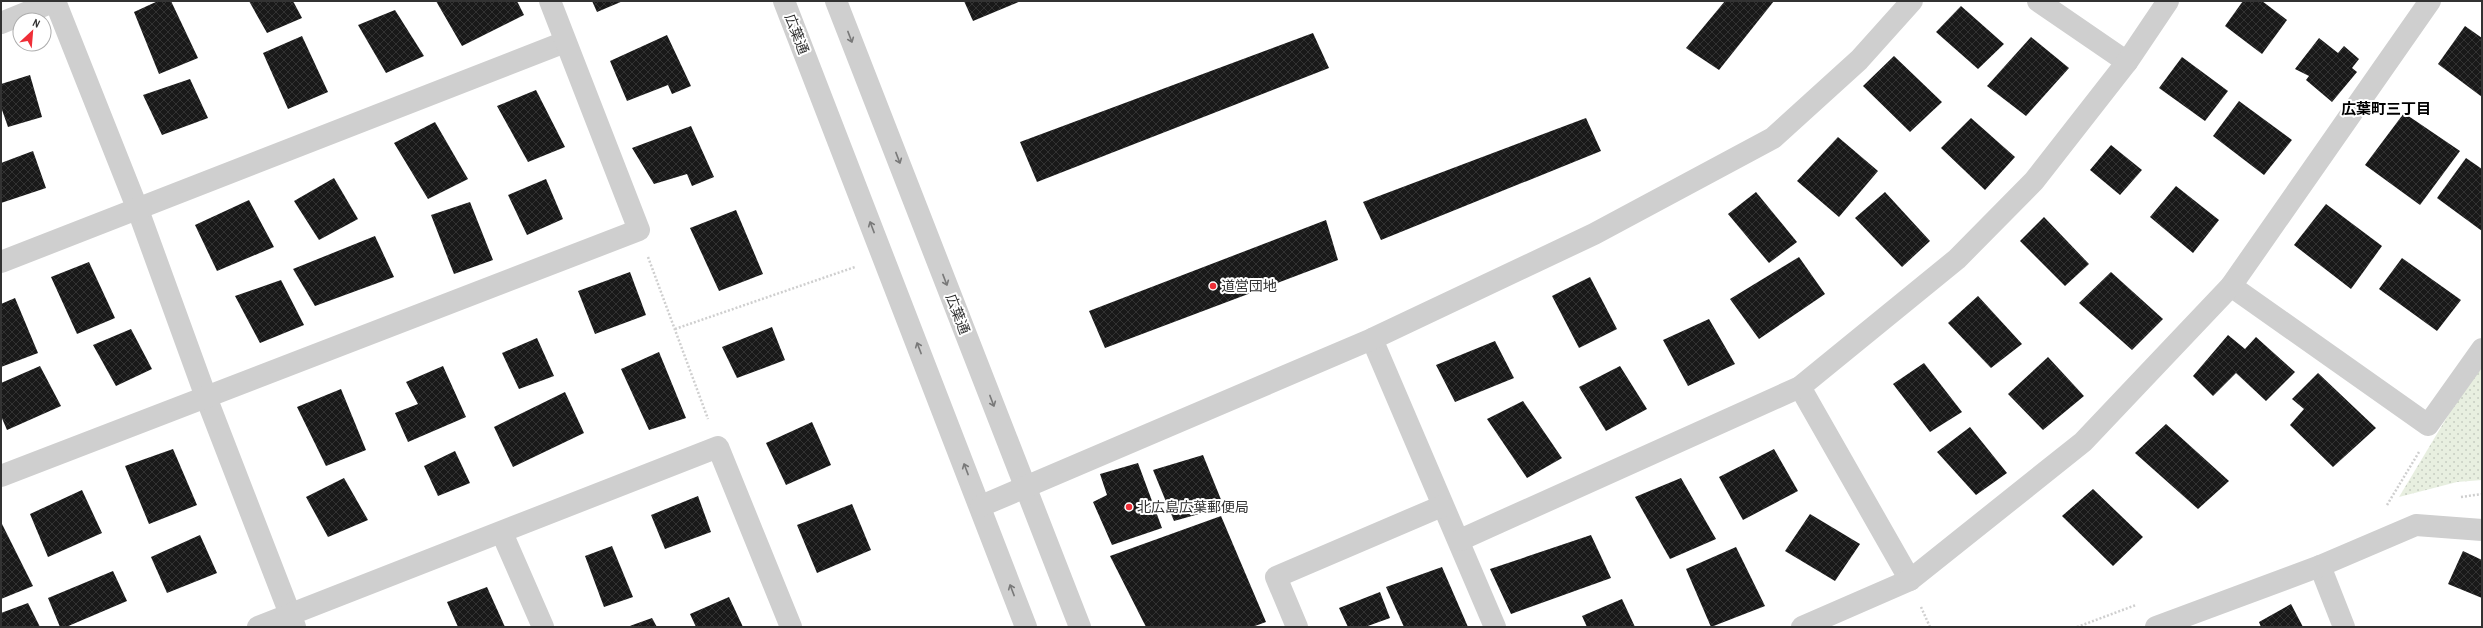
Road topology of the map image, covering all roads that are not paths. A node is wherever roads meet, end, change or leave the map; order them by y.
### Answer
1 (55, 1) edge
2 (550, 1) edge
3 (784, 1) edge
4 (836, 1) edge
5 (1912, 1) edge
6 (2038, 1) edge
7 (2168, 1) edge
8 (2430, 1) edge
9 (1, 23) edge
10 (566, 42) junction
11 (2127, 62) junction
12 (138, 210) junction
13 (1, 262) edge
14 (2230, 286) junction
15 (1372, 339) junction
16 (2482, 348) edge
17 (1800, 387) junction
18 (206, 397) junction
19 (1, 476) edge
20 (1026, 489) junction
21 (981, 506) junction
22 (1442, 506) junction
23 (2482, 530) edge
24 (502, 533) junction
25 (1460, 540) junction
26 (2320, 566) junction
27 (1910, 580) junction
28 (292, 621) edge
29 (258, 627) edge
30 (543, 627) edge
31 (791, 627) edge
32 (1026, 627) edge
33 (1080, 627) edge
34 (1297, 627) edge
35 (1495, 627) edge
36 (1802, 627) edge
37 (2156, 627) edge
38 (2344, 627) edge

1 - 9 street
1 - 12 street
2 - 10 street
21 -> 3 street, 広葉通
4 -> 20 street, 広葉通
5 - 15 street
6 - 11 street
7 - 11 street
8 - 14 street
10 - 12 street
10 - 18 street
11 - 17 street
12 - 13 street
12 - 18 street
14 - 16 street
14 - 27 street
15 - 20 street
15 - 22 street
17 - 25 street
17 - 27 street
18 - 19 street
18 - 28 street
20 - 21 street
20 - 33 street, 広葉通
32 -> 21 street, 広葉通
22 - 25 street
22 - 34 street
23 - 26 street
24 - 28 street
24 - 30 street
24 - 31 street
25 - 35 street
26 - 37 street
26 - 38 street
27 - 36 street
28 - 29 street

